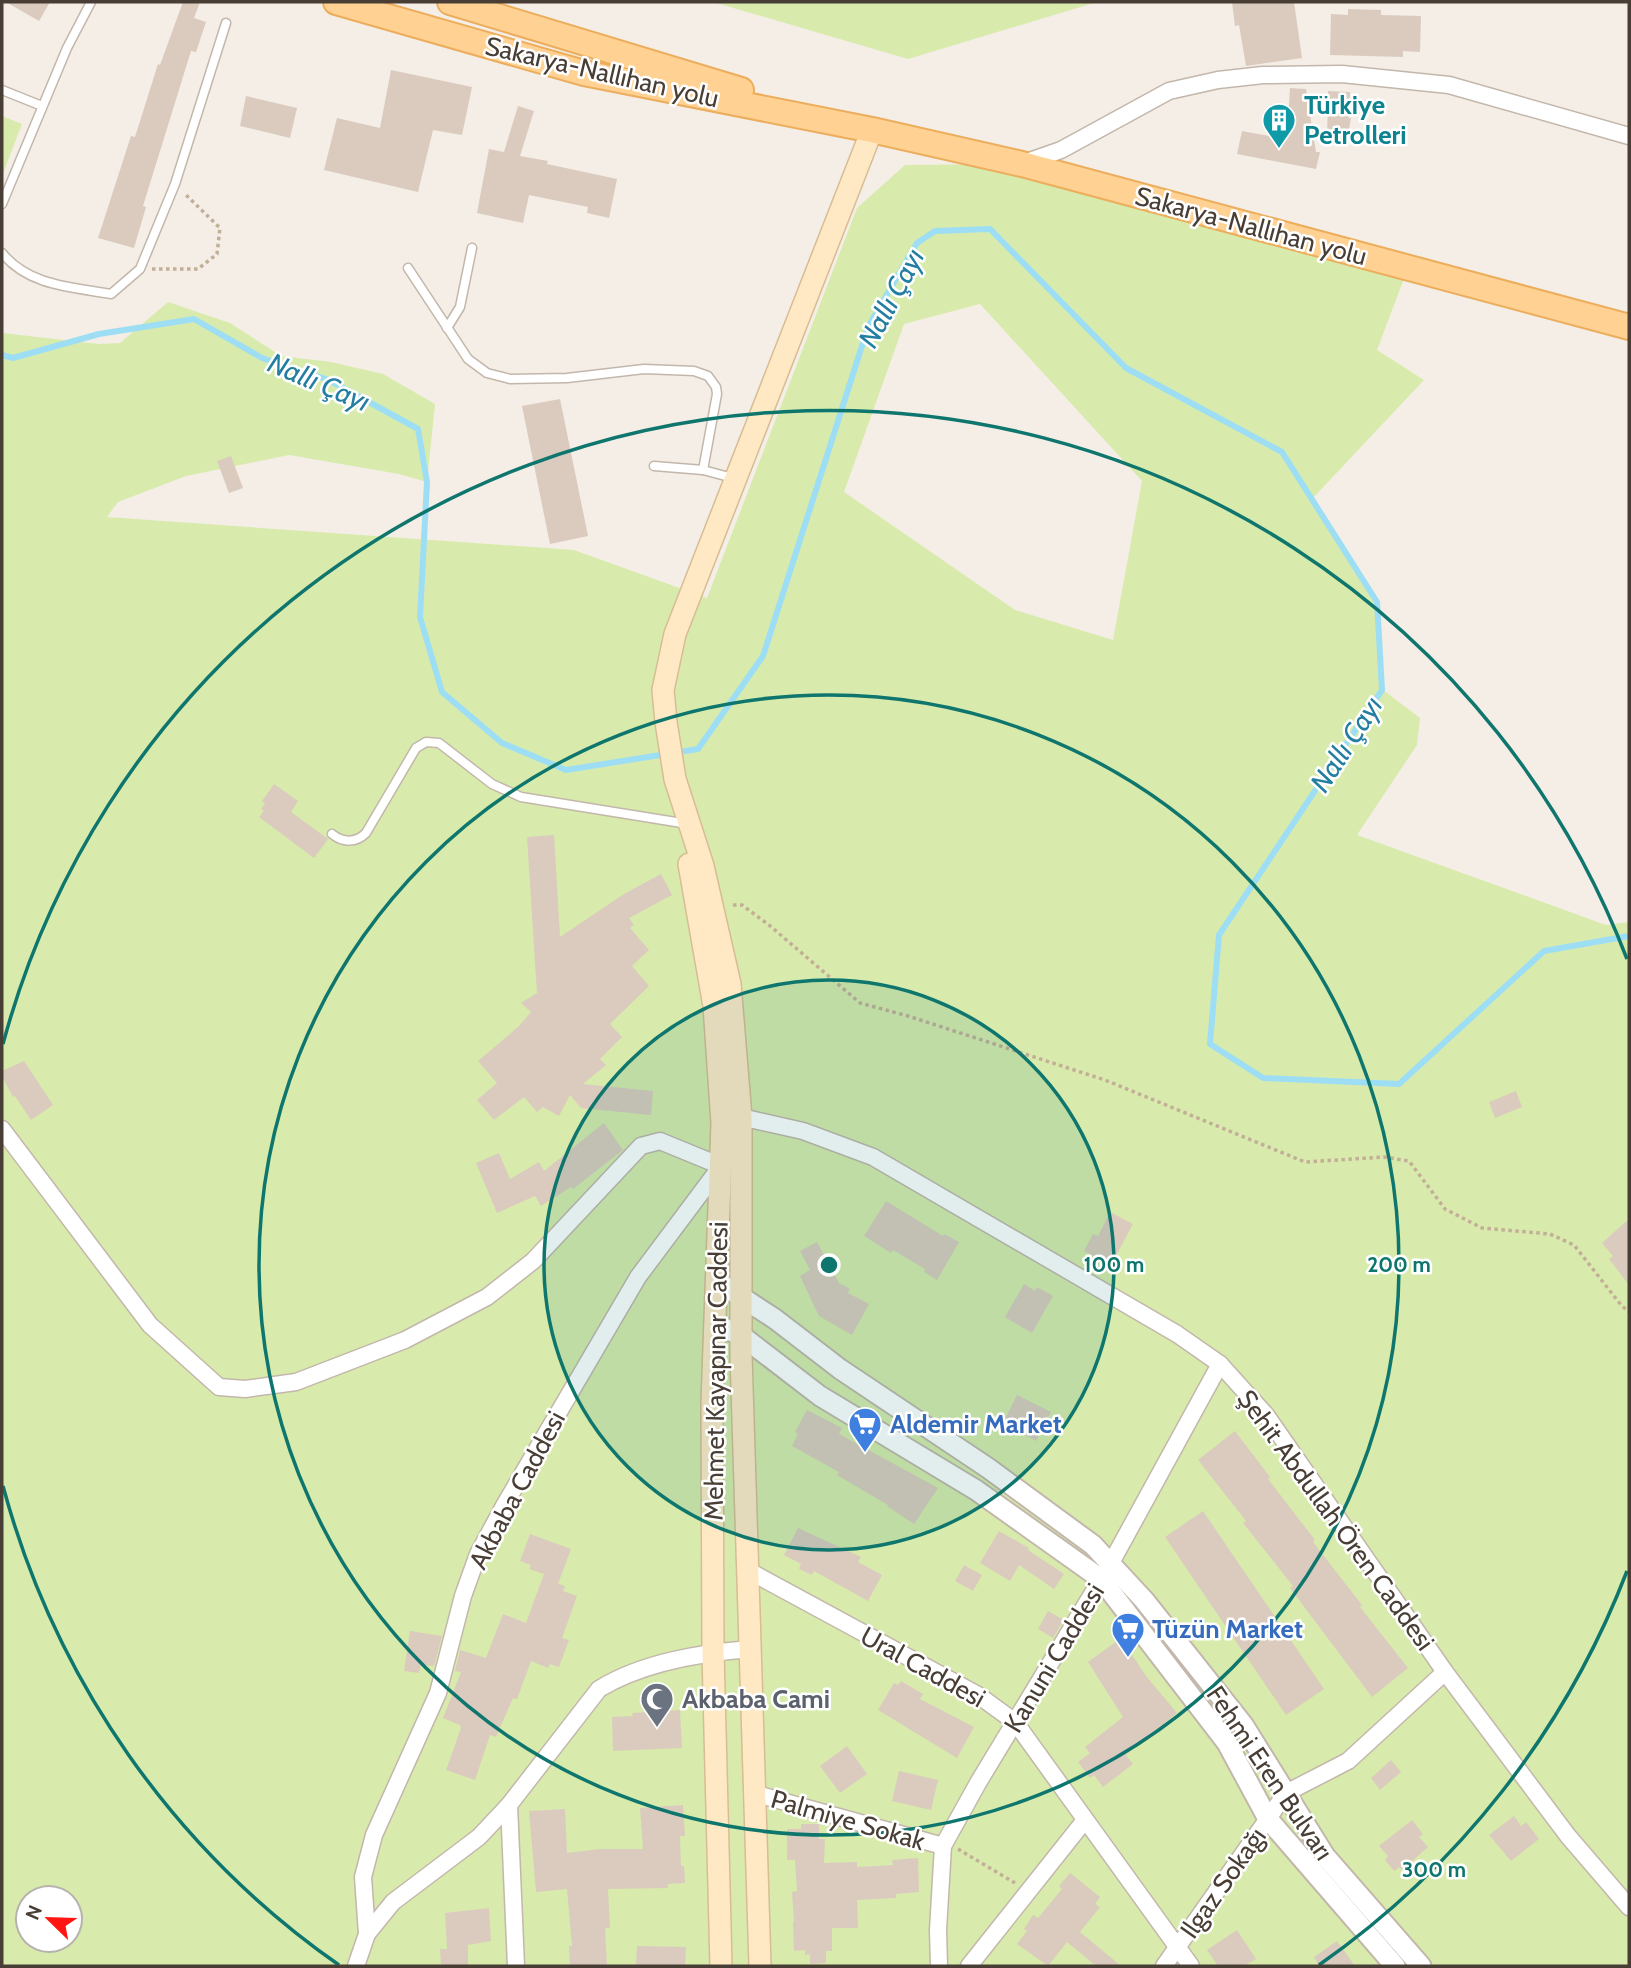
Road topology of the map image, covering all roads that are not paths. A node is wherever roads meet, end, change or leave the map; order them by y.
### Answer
1 (91, 2) edge
2 (336, 2) edge
3 (450, 2) edge
4 (226, 23) dead end
5 (2, 90) edge
6 (42, 106) junction
7 (872, 130) junction
8 (1629, 136) edge
9 (1022, 164) junction
10 (2, 204) edge
11 (472, 248) dead end
12 (2, 253) edge
13 (408, 268) dead end
14 (1629, 327) edge
15 (447, 328) junction
16 (654, 467) dead end
17 (703, 470) junction
18 (736, 479) junction
19 (675, 779) junction
20 (682, 823) junction
21 (332, 834) dead end
22 (741, 1117) junction
23 (2, 1129) edge
24 (721, 1166) junction
25 (718, 1281) junction
26 (741, 1294) junction
27 (715, 1324) junction
28 (742, 1336) junction
29 (1220, 1364) junction
30 (749, 1572) junction
31 (1106, 1572) junction
32 (750, 1649) junction
33 (713, 1652) junction
34 (1445, 1672) junction
35 (1015, 1722) junction
36 (753, 1793) junction
37 (1286, 1793) junction
38 (509, 1805) junction
39 (1268, 1819) junction
40 (1085, 1820) junction
41 (944, 1844) junction
42 (1629, 1907) edge
43 (367, 1934) junction
44 (1178, 1948) junction
45 (356, 1966) edge
46 (516, 1966) edge
47 (721, 1966) edge
48 (760, 1966) edge
49 (940, 1966) edge
50 (969, 1966) edge
51 (1164, 1966) edge
52 (1191, 1966) edge
53 (1395, 1966) edge
54 (1421, 1966) edge

1 - 6 lane
2 - 7 main road, Sakarya-Nallıhan yolu
3 - 7 main road, Sakarya-Nallıhan yolu
4 - 12 lane
5 - 6 lane
6 - 10 lane
7 - 9 main road, Sakarya-Nallıhan yolu
7 - 18 main road
8 - 9 street
9 - 14 main road, Sakarya-Nallıhan yolu
11 - 15 lane
13 - 15 lane
15 - 17 lane
16 - 17 lane
17 - 18 lane
18 - 19 main road
19 - 20 main road, Mehmet Kayapınar Caddesi
19 - 22 main road, Mehmet Kayapınar Caddesi
20 - 21 lane
20 - 24 main road, Mehmet Kayapınar Caddesi
22 - 26 main road, Mehmet Kayapınar Caddesi
22 - 29 street, Şehit Abdullah Ören Caddesi
23 - 24 street
24 - 25 main road, Mehmet Kayapınar Caddesi
24 - 43 street, Akbaba Caddesi
25 - 26 street, Fehmi Eren Bulvarı
25 - 27 main road, Mehmet Kayapınar Caddesi
26 - 28 main road, Mehmet Kayapınar Caddesi
26 - 31 street, Fehmi Eren Bulvarı
27 - 28 street, Fehmi Eren Bulvarı
27 - 33 main road, Mehmet Kayapınar Caddesi
28 - 30 main road, Mehmet Kayapınar Caddesi
28 - 31 street, Fehmi Eren Bulvarı
29 - 31 street, Kanuni Caddesi
29 - 34 street, Şehit Abdullah Ören Caddesi
30 - 32 main road, Mehmet Kayapınar Caddesi
30 - 35 street, Ural Caddesi
31 - 35 street, Kanuni Caddesi
31 - 37 street, Fehmi Eren Bulvarı
31 - 39 street, Fehmi Eren Bulvarı
32 - 33 street
32 - 36 main road, Mehmet Kayapınar Caddesi
33 - 38 street
33 - 47 main road, Mehmet Kayapınar Caddesi
34 - 37 street, Ilgaz Sokağı
34 - 42 street, Şehit Abdullah Ören Caddesi
35 - 40 street, Ural Caddesi
35 - 41 street, Kanuni Caddesi
36 - 41 street, Palmiye Sokak
36 - 48 main road, Mehmet Kayapınar Caddesi
37 - 39 street, Ilgaz Sokağı
37 - 54 street, Fehmi Eren Bulvarı
38 - 43 street
38 - 46 street
39 - 44 street, Ilgaz Sokağı
39 - 53 street, Fehmi Eren Bulvarı
40 - 44 street, Ural Caddesi
40 - 50 street
41 - 49 street, Kanuni Caddesi
43 - 45 street, Akbaba Caddesi
44 - 51 street, Ilgaz Sokağı
44 - 52 street, Ural Caddesi

